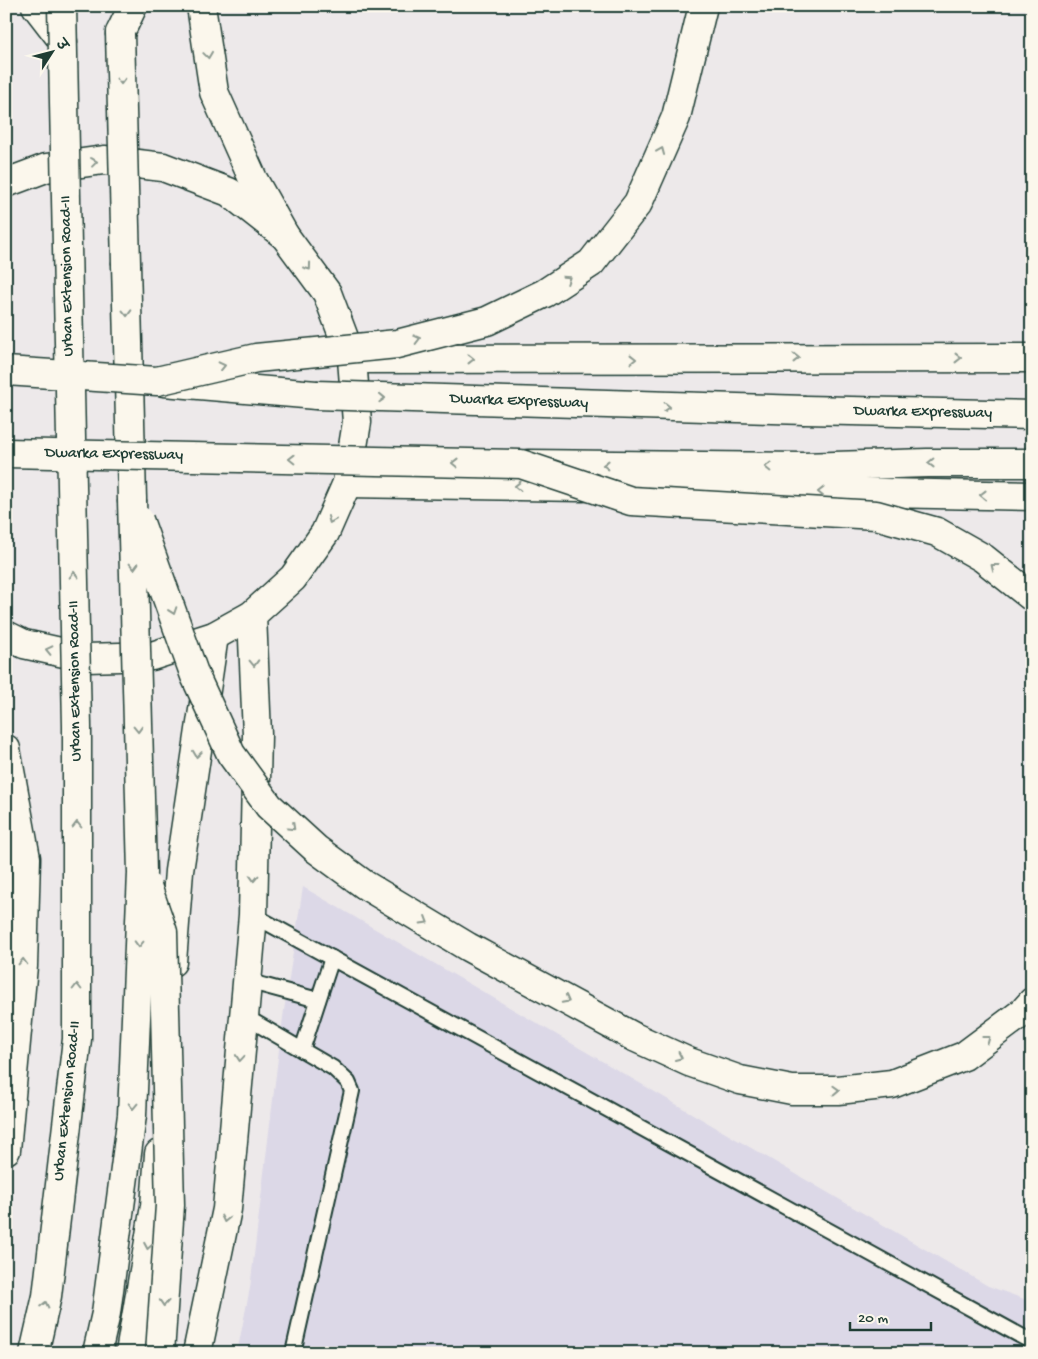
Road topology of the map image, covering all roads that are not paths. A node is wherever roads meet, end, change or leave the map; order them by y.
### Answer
1 (36, 6) edge
2 (62, 6) edge
3 (133, 6) edge
4 (202, 6) edge
5 (703, 6) edge
6 (120, 19) edge
7 (63, 40) junction
8 (6, 183) edge
9 (285, 236) junction
10 (1032, 358) edge
11 (352, 359) junction
12 (6, 371) edge
13 (157, 381) junction
14 (1032, 415) edge
15 (6, 453) edge
16 (1032, 463) edge
17 (521, 464) junction
18 (346, 483) junction
19 (1032, 496) edge
20 (132, 500) junction
21 (1032, 597) edge
22 (252, 614) junction
23 (6, 635) edge
24 (214, 636) junction
25 (6, 749) edge
26 (142, 873) junction
27 (253, 914) junction
28 (332, 958) junction
29 (247, 982) junction
30 (318, 1000) junction
31 (1032, 1002) edge
32 (244, 1016) junction
33 (302, 1050) junction
34 (6, 1150) edge
35 (1032, 1342) edge
36 (34, 1353) edge
37 (97, 1353) edge
38 (130, 1353) edge
39 (160, 1353) edge
40 (196, 1353) edge
41 (293, 1353) edge

1 - 7 main road
2 - 7 main road, Urban Extension Road-II, bridge
3 - 6 main road
4 -> 9 main road
13 -> 5 main road, bridge
6 -> 20 main road, bridge
36 -> 7 main road, Urban Extension Road-II, bridge
8 -> 9 main road
9 -> 11 main road
11 -> 10 main road
11 - 18 main road
12 - 13 main road, Dwarka Expressway, bridge
13 -> 14 main road, Dwarka Expressway, bridge
17 -> 15 main road, Dwarka Expressway, bridge
16 -> 17 main road, Dwarka Expressway
21 -> 17 main road, bridge
19 -> 18 main road
18 -> 22 main road
20 -> 26 main road, bridge
20 -> 31 main road, bridge
22 - 24 main road
22 -> 27 main road
24 -> 23 main road
24 -> 38 main road
34 -> 25 main road
26 -> 37 main road, bridge
26 -> 39 main road, bridge
27 - 28 lane
27 - 29 main road
28 - 30 lane
28 - 35 lane
29 - 30 lane
29 - 32 main road
30 - 33 lane
32 - 33 lane
32 -> 40 main road
33 - 41 lane

